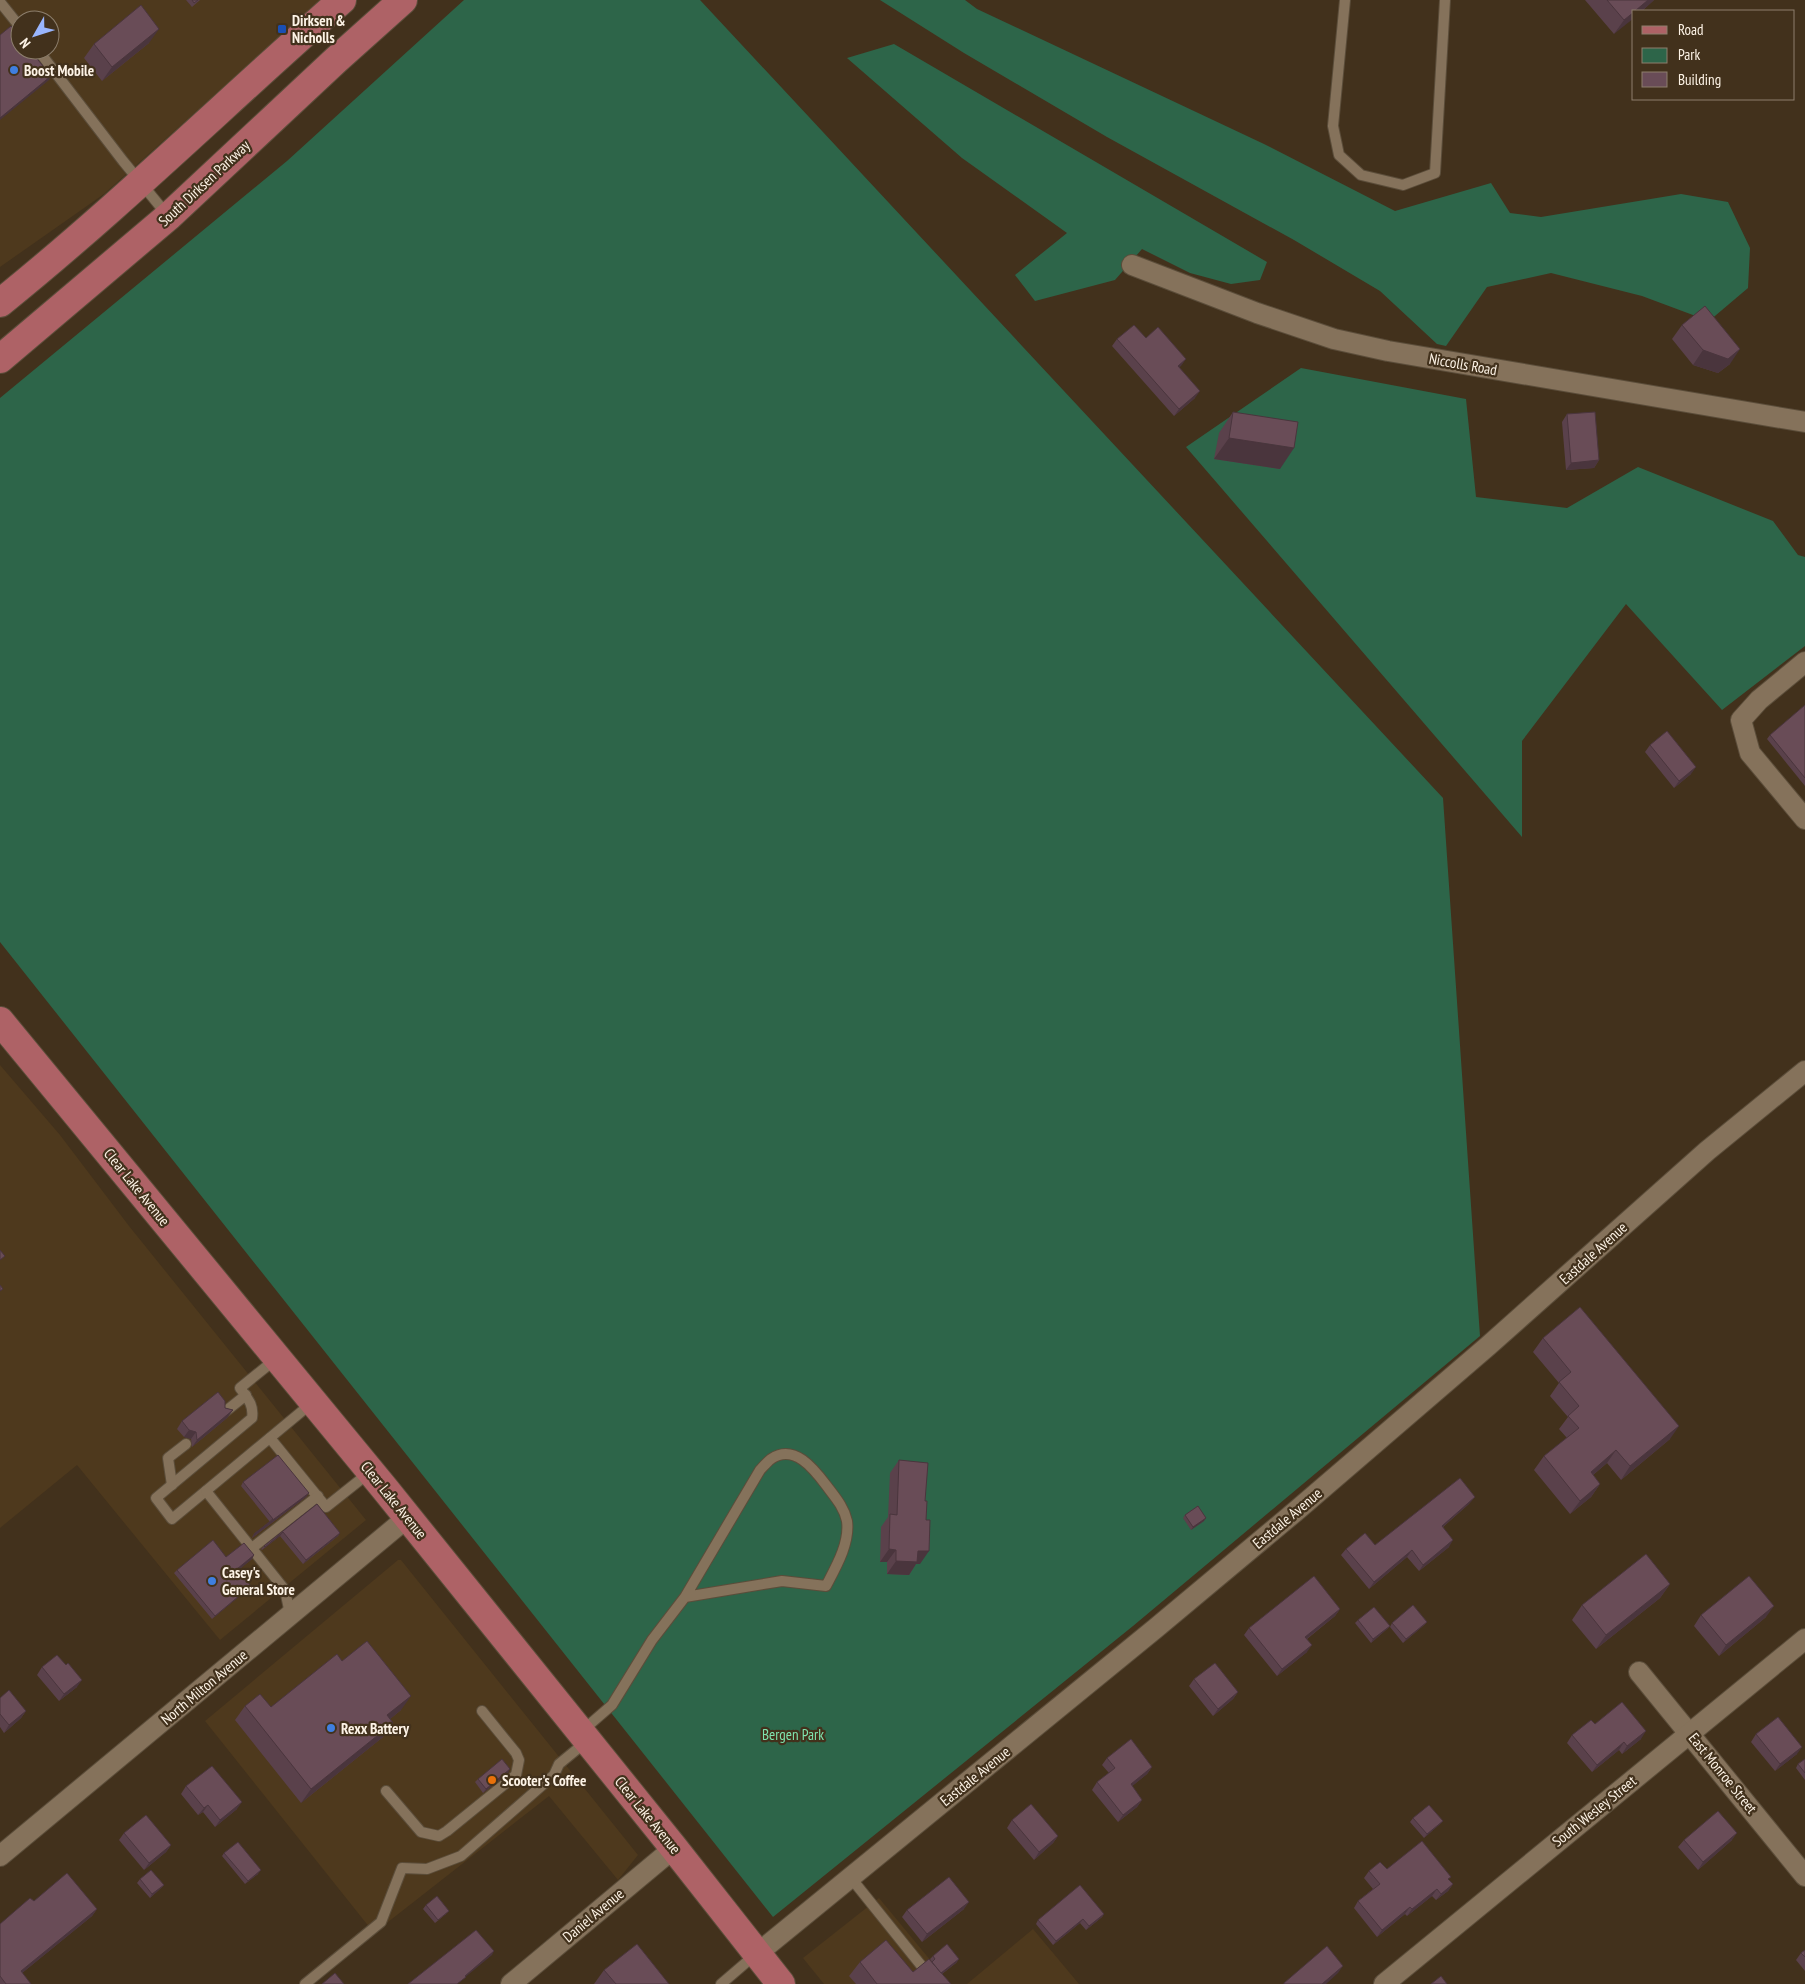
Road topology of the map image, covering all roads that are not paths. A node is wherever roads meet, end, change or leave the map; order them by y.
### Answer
1 (342, 0) edge
2 (403, 0) edge
3 (1345, 0) edge
4 (1445, 0) edge
5 (0, 2) edge
6 (10, 14) edge
7 (46, 60) edge
8 (139, 182) junction
9 (169, 216) junction
10 (1132, 265) dead end
11 (0, 303) edge
12 (0, 359) edge
13 (1805, 422) edge
14 (1805, 662) edge
15 (1805, 819) edge
16 (0, 1021) edge
17 (1805, 1070) edge
18 (277, 1358) junction
19 (246, 1395) junction
20 (314, 1402) junction
21 (226, 1411) edge
22 (270, 1438) junction
23 (186, 1444) dead end
24 (371, 1471) junction
25 (172, 1485) junction
26 (206, 1491) junction
27 (318, 1496) junction
28 (408, 1517) junction
29 (252, 1548) junction
30 (685, 1597) junction
31 (290, 1614) junction
32 (1805, 1639) edge
33 (1639, 1672) dead end
34 (482, 1711) dead end
35 (1690, 1733) junction
36 (584, 1736) junction
37 (386, 1791) dead end
38 (674, 1848) junction
39 (0, 1856) edge
40 (1805, 1876) edge
41 (851, 1878) junction
42 (758, 1953) junction
43 (305, 1984) edge
44 (511, 1984) edge
45 (721, 1984) edge
46 (782, 1984) edge
47 (936, 1984) edge
48 (1384, 1984) edge

1 - 8 main road
2 - 9 main road, South Dirksen Parkway
3 - 4 lane
5 - 6 lane
7 - 8 lane
8 - 9 lane
8 - 11 main road
9 - 12 main road, South Dirksen Parkway
10 - 13 street, Niccolls Road
14 - 15 street
16 - 18 main road, Clear Lake Avenue
17 - 41 street, Eastdale Avenue
18 - 19 lane
18 - 20 main road, Clear Lake Avenue
19 - 21 lane
19 - 25 lane
20 - 22 lane
20 - 24 main road, Clear Lake Avenue
22 - 26 lane
22 - 27 lane
23 - 25 lane
24 - 27 lane
24 - 28 main road, Clear Lake Avenue
25 - 26 lane
26 - 29 lane
27 - 29 lane
28 - 31 street, North Milton Avenue
28 - 36 main road, Clear Lake Avenue
29 - 31 lane
30 - 30 lane
30 - 36 lane
31 - 39 street, North Milton Avenue
32 - 35 street, South Wesley Street
33 - 35 street, East Monroe Street
34 - 37 lane
35 - 40 street, East Monroe Street
35 - 48 street, South Wesley Street
36 - 38 main road, Clear Lake Avenue
36 - 43 lane
38 - 42 main road, Clear Lake Avenue
38 - 44 street, Daniel Avenue
41 - 42 street, Eastdale Avenue
41 - 47 lane
42 - 45 lane
42 - 46 main road, Clear Lake Avenue

